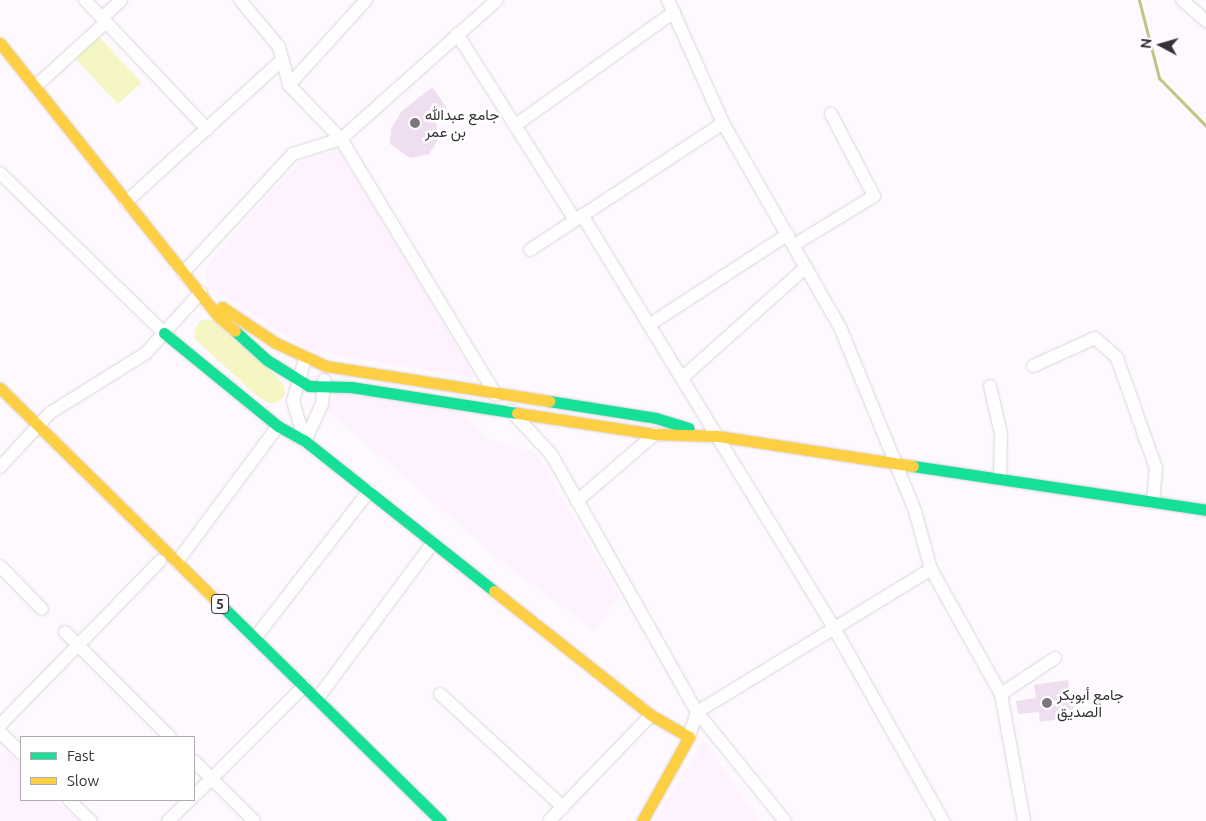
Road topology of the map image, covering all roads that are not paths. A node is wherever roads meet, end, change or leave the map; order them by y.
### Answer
1 (121, 0) edge
2 (366, 0) edge
3 (497, 0) edge
4 (668, 0) edge
5 (1182, 0) edge
6 (91, 2) edge
7 (246, 2) edge
8 (674, 12) junction
9 (104, 20) junction
10 (1206, 21) edge
11 (457, 34) junction
12 (0, 43) edge
13 (280, 62) junction
14 (289, 85) junction
15 (36, 86) junction
16 (831, 114) dead end
17 (723, 123) junction
18 (517, 124) junction
19 (207, 129) junction
20 (341, 139) junction
21 (0, 173) edge
22 (126, 202) junction
23 (579, 217) junction
24 (791, 239) junction
25 (530, 250) dead end
26 (806, 267) junction
27 (183, 273) junction
28 (201, 292) junction
29 (649, 325) junction
30 (164, 333) junction
31 (305, 359) junction
32 (326, 366) junction
33 (1033, 366) dead end
34 (682, 378) junction
35 (298, 380) junction
36 (990, 386) dead end
37 (0, 388) edge
38 (324, 388) junction
39 (493, 391) junction
40 (0, 404) edge
41 (514, 415) junction
42 (278, 426) junction
43 (35, 430) junction
44 (655, 434) junction
45 (717, 436) junction
46 (305, 441) junction
47 (2, 461) edge
48 (893, 462) junction
49 (1000, 479) junction
50 (369, 491) junction
51 (577, 501) junction
52 (1153, 503) junction
53 (1206, 510) edge
54 (434, 543) junction
55 (160, 561) junction
56 (177, 562) junction
57 (0, 566) edge
58 (931, 569) junction
59 (42, 608) dead end
60 (834, 628) junction
61 (65, 632) dead end
62 (255, 638) junction
63 (78, 645) junction
64 (1054, 658) dead end
65 (300, 690) junction
66 (440, 694) dead end
67 (1001, 694) junction
68 (317, 699) junction
69 (697, 712) junction
70 (651, 715) junction
71 (0, 726) edge
72 (0, 732) edge
73 (169, 736) edge
74 (689, 737) junction
75 (20, 752) edge
76 (195, 762) edge
77 (211, 778) junction
78 (195, 795) edge
79 (70, 801) edge
80 (189, 801) edge
81 (562, 807) junction
82 (91, 821) edge
83 (168, 821) edge
84 (254, 821) edge
85 (425, 821) edge
86 (441, 821) edge
87 (549, 821) edge
88 (642, 821) edge
89 (785, 821) edge
90 (943, 821) edge
91 (1024, 821) edge

1 - 9 street
2 - 14 street
3 - 11 street
4 - 8 street
5 - 10 street
6 - 9 street
7 - 13 street
8 - 17 street
8 - 18 street
9 - 15 street
9 - 19 street
11 - 18 street
11 - 20 street
12 - 15 main road
13 - 14 street
13 - 19 street
14 - 20 street
15 - 22 main road
16 - 24 street
17 - 23 street
17 - 24 street
18 - 23 street
19 - 22 street
20 - 27 street
20 - 39 street
21 - 30 street
22 - 27 main road
23 - 25 street
23 - 29 street
24 - 26 street
24 - 29 street
26 - 34 street
26 - 48 street
27 - 28 main road
28 - 30 street
28 - 31 main road
28 - 35 main road
29 - 34 street
30 - 42 main road
30 - 43 street
31 - 32 main road
31 - 35 street
32 - 38 street
32 - 39 main road
33 - 52 street
34 - 45 street
35 - 38 main road
35 - 46 street
36 - 49 street
37 - 43 main road, 5
38 - 41 main road
38 - 46 street
39 - 41 street
39 - 45 main road
40 - 43 main road, 5
41 - 44 main road
41 - 51 street
42 - 46 main road
42 - 56 street
43 - 47 street
43 - 55 main road, 5
43 - 56 main road, 5
44 - 45 main road
44 - 51 street
45 - 48 main road
45 - 60 street
46 - 50 main road
48 - 49 main road
48 - 58 street
49 - 52 main road
50 - 54 main road
50 - 62 street
51 - 69 street
52 - 53 main road
54 - 68 street
54 - 70 main road
55 - 63 street
55 - 65 main road, 5
56 - 62 main road, 5
57 - 59 street
58 - 60 street
58 - 67 street
60 - 69 street
60 - 90 street
61 - 63 street
62 - 65 main road, 5
63 - 71 street
63 - 73 street
64 - 67 street
65 - 68 main road, 5
65 - 77 street
65 - 85 main road, 5
66 - 81 street
67 - 91 street
68 - 86 main road, 5
69 - 74 street
69 - 89 street
70 - 74 main road
70 - 81 street
72 - 75 street
74 - 88 main road
76 - 77 street
77 - 78 street
77 - 84 street
79 - 82 street
80 - 83 street
81 - 87 street

